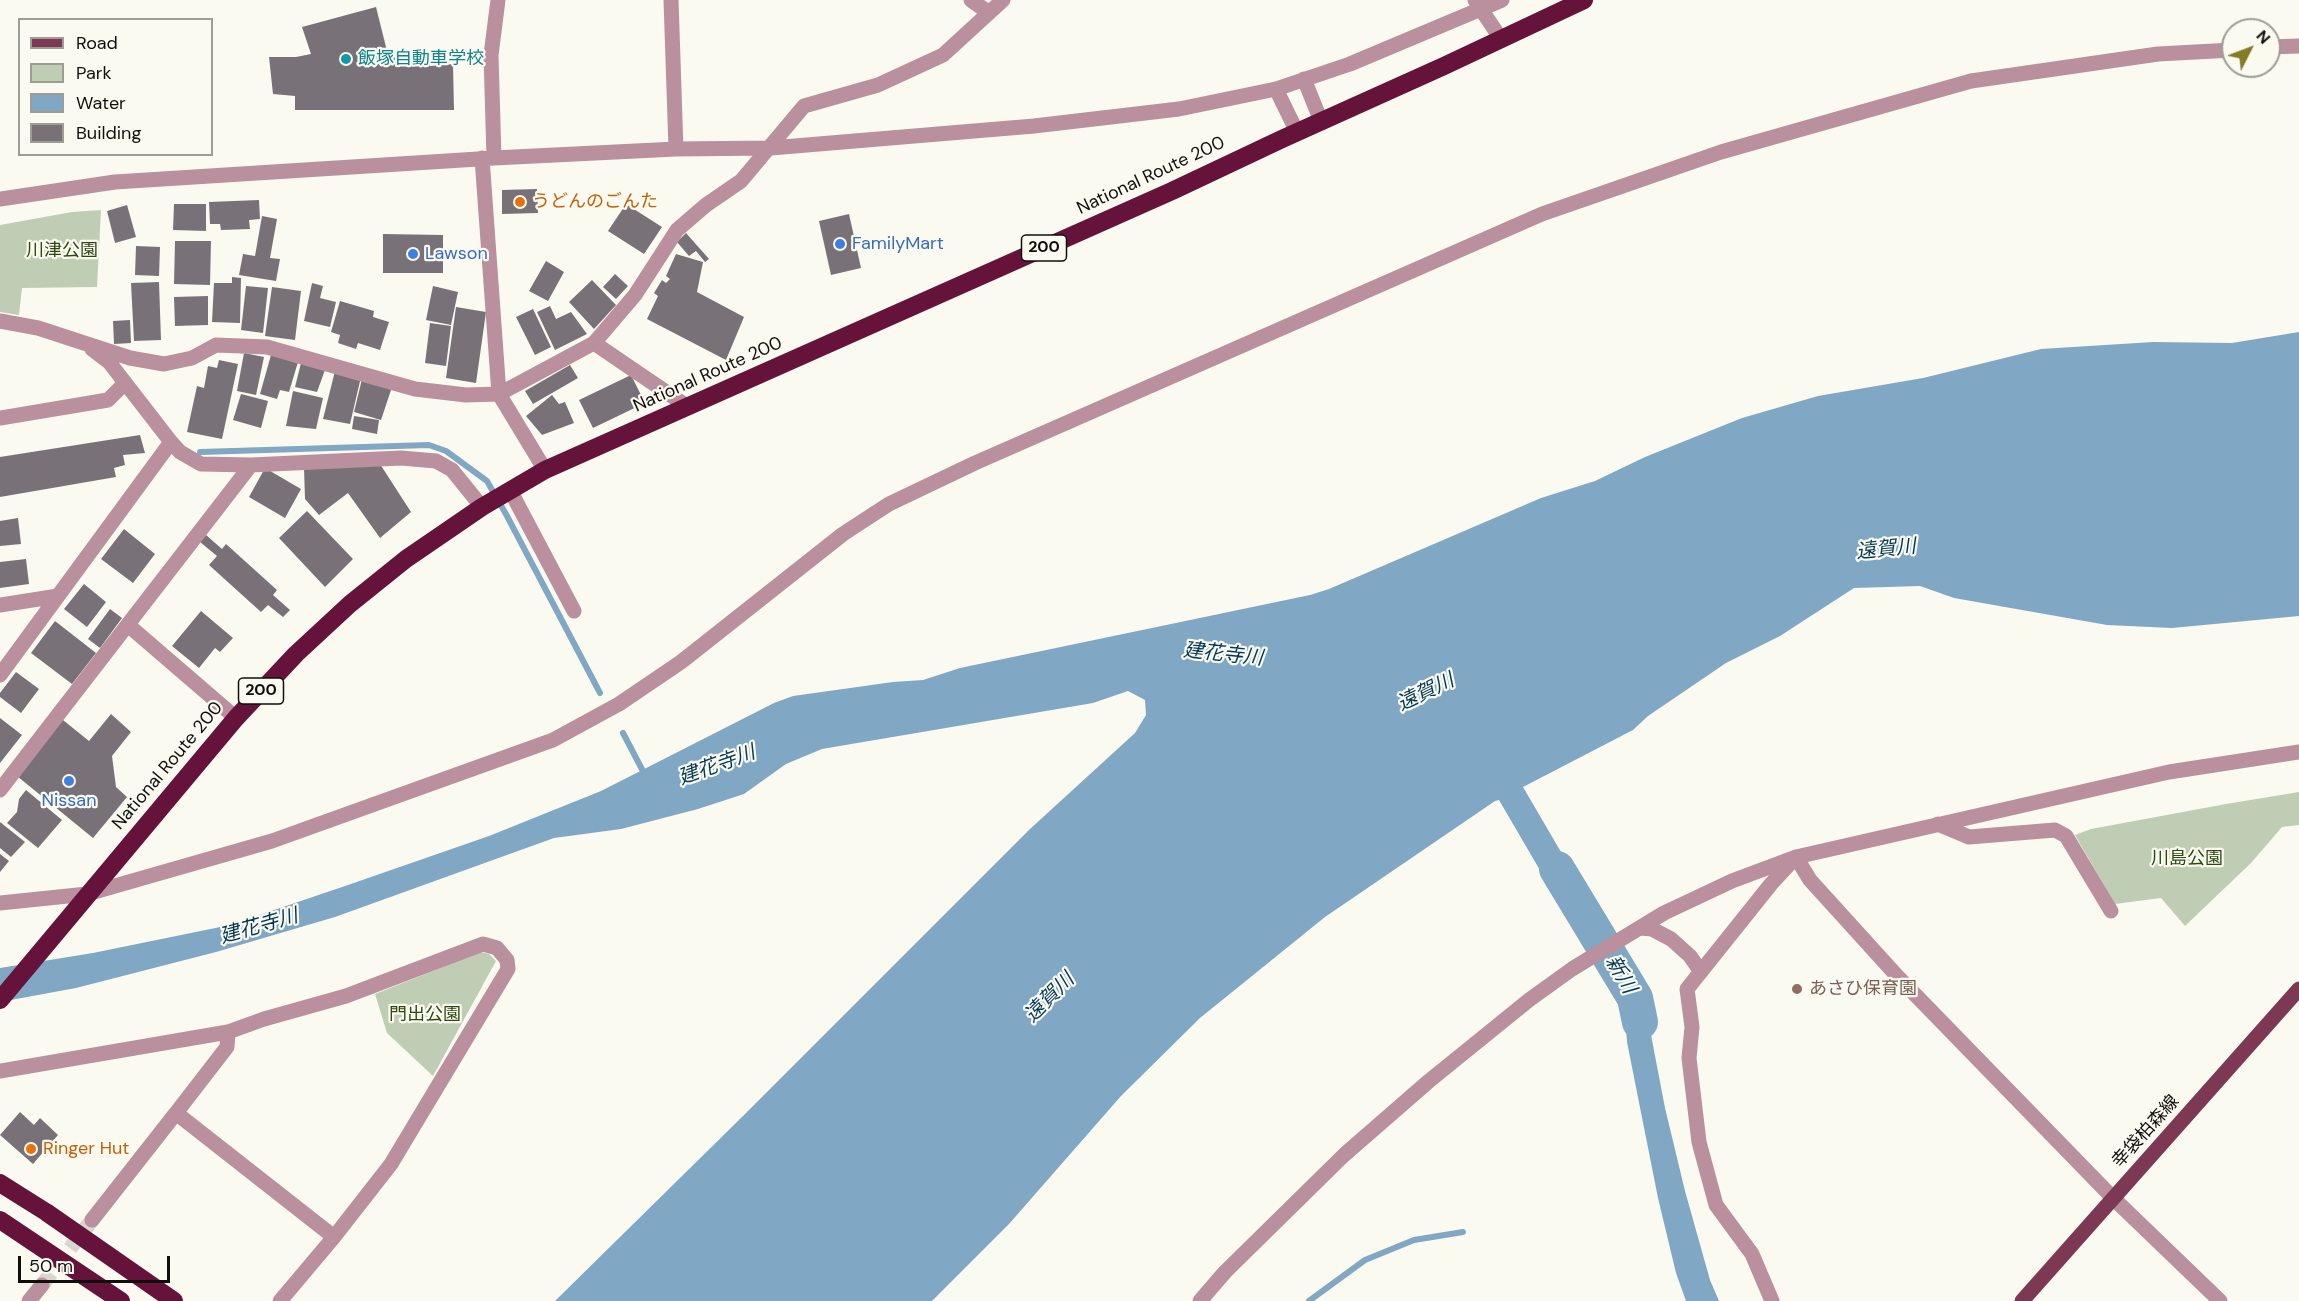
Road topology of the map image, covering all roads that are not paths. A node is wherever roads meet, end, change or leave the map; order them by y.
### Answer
1 (498, 0) edge
2 (671, 0) edge
3 (971, 0) edge
4 (1003, 0) edge
5 (1502, 0) edge
6 (1584, 0) edge
7 (1478, 5) edge
8 (988, 12) junction
9 (1501, 39) junction
10 (2299, 46) edge
11 (2281, 47) edge
12 (2221, 51) edge
13 (1304, 79) junction
14 (1276, 88) junction
15 (1321, 121) junction
16 (1297, 132) junction
17 (771, 148) junction
18 (676, 149) junction
19 (488, 158) junction
20 (0, 199) edge
21 (0, 321) edge
22 (83, 341) junction
23 (594, 343) junction
24 (124, 384) junction
25 (499, 394) junction
26 (688, 407) junction
27 (0, 418) edge
28 (171, 442) junction
29 (251, 465) junction
30 (545, 470) junction
31 (497, 498) junction
32 (58, 596) junction
33 (0, 605) edge
34 (574, 610) dead end
35 (128, 624) junction
36 (0, 675) edge
37 (236, 718) junction
38 (2299, 752) edge
39 (0, 790) edge
40 (1938, 824) junction
41 (1796, 857) junction
42 (87, 894) junction
43 (0, 903) edge
44 (2111, 910) dead end
45 (1640, 927) junction
46 (1701, 972) junction
47 (2299, 988) edge
48 (0, 1000) edge
49 (228, 1032) junction
50 (0, 1071) edge
51 (176, 1113) junction
52 (0, 1183) edge
53 (2113, 1198) junction
54 (0, 1220) edge
55 (92, 1220) tunnel mouth
56 (334, 1237) junction
57 (42, 1285) tunnel mouth
58 (29, 1301) edge
59 (122, 1301) edge
60 (174, 1301) edge
61 (280, 1301) edge
62 (1200, 1301) edge
63 (1772, 1301) edge
64 (2022, 1301) edge
65 (2220, 1301) edge

1 - 19 street
2 - 18 street
3 - 8 street
4 - 8 street
5 - 7 street
6 - 9 highway, National Route 200 / 200
7 - 9 street
7 - 13 street
8 - 17 street
9 - 15 highway, National Route 200 / 200
10 - 11 street
12 - 42 street
13 - 14 street
13 - 15 street
14 - 16 street
14 - 17 street
15 - 16 highway, National Route 200 / 200
16 - 26 highway, National Route 200 / 200
17 - 18 street
17 - 23 street
18 - 19 street
19 - 20 street
19 - 25 street
21 - 22 street
22 - 24 street
22 - 25 street
23 - 25 street
23 - 26 street
24 - 27 street
24 - 28 street
25 - 30 street
26 - 30 highway, National Route 200 / 200
28 - 29 street
28 - 32 street
29 - 31 street
29 - 35 street
30 - 31 highway, National Route 200 / 200
31 - 34 street
31 - 37 highway, National Route 200 / 200
32 - 33 street
32 - 36 street
35 - 37 street
35 - 39 street
37 - 42 highway, National Route 200 / 200
38 - 40 street
40 - 41 street
40 - 44 street
41 - 45 street
41 - 46 street
41 - 53 street
42 - 43 street
42 - 48 highway, National Route 200 / 200
45 - 46 street
45 - 62 street
46 - 63 street
47 - 53 main road, 幸袋柏森線
49 - 50 street
49 - 51 street
49 - 56 street
51 - 55 street
51 - 56 street
52 - 60 highway
53 - 64 main road, 幸袋柏森線
53 - 65 street
54 - 59 highway
56 - 61 street
57 - 58 street

